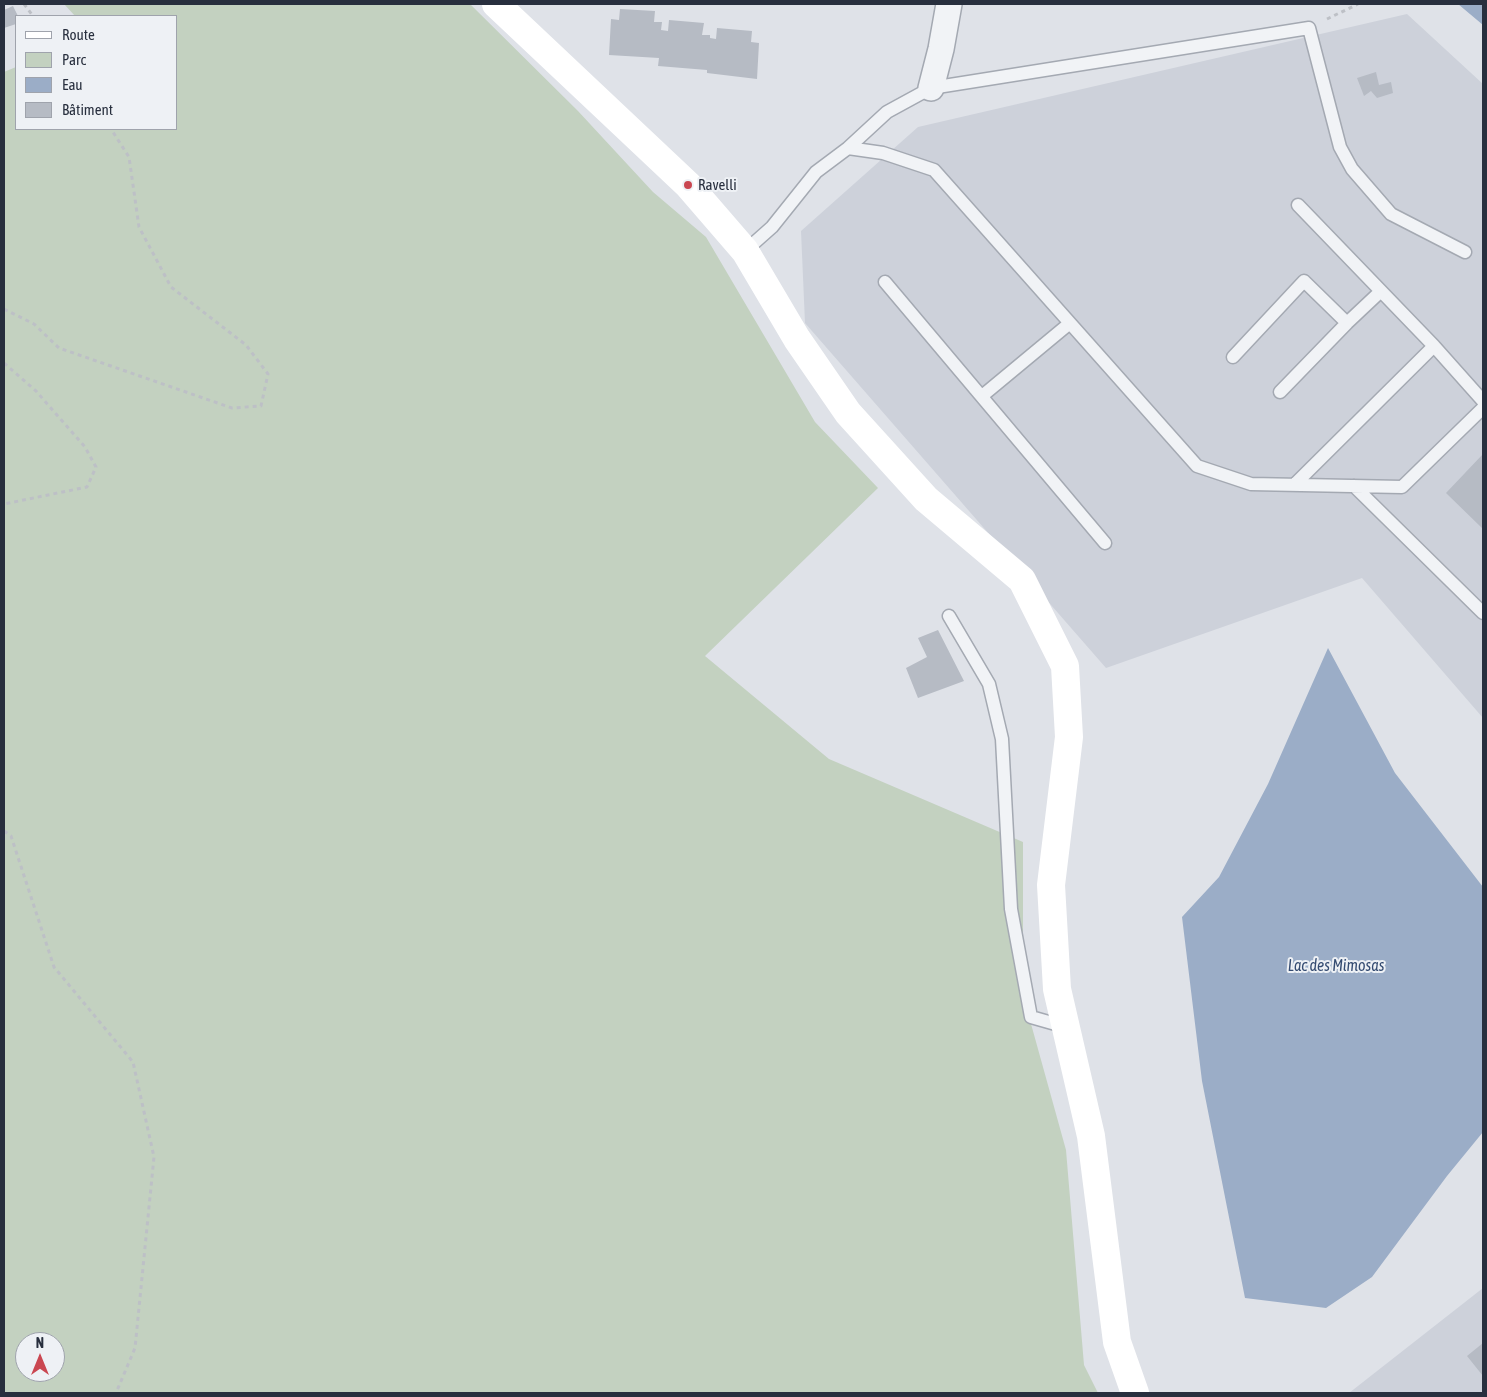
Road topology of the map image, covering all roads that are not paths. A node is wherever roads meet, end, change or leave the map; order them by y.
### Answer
1 (496, 4) edge
2 (949, 4) edge
3 (931, 88) junction
4 (848, 148) junction
5 (1298, 205) dead end
6 (745, 251) junction
7 (1465, 252) dead end
8 (885, 282) dead end
9 (1381, 291) junction
10 (1070, 323) junction
11 (1347, 323) junction
12 (1434, 346) junction
13 (1232, 357) dead end
14 (1280, 392) dead end
15 (982, 396) junction
16 (1483, 401) edge
17 (1483, 408) edge
18 (1294, 485) junction
19 (1354, 486) junction
20 (1105, 542) dead end
21 (1483, 613) edge
22 (949, 616) dead end
23 (1066, 1027) junction
24 (1134, 1393) edge

1 - 6 main road
2 - 3 street
3 - 4 lane
3 - 7 lane
4 - 6 lane
4 - 10 lane
5 - 9 lane
6 - 23 main road
8 - 15 lane
9 - 11 lane
9 - 12 lane
10 - 15 lane
10 - 18 lane
11 - 13 lane
11 - 14 lane
12 - 16 lane
12 - 18 lane
15 - 20 lane
17 - 19 lane
18 - 19 lane
19 - 21 lane
22 - 23 lane
23 - 24 main road

